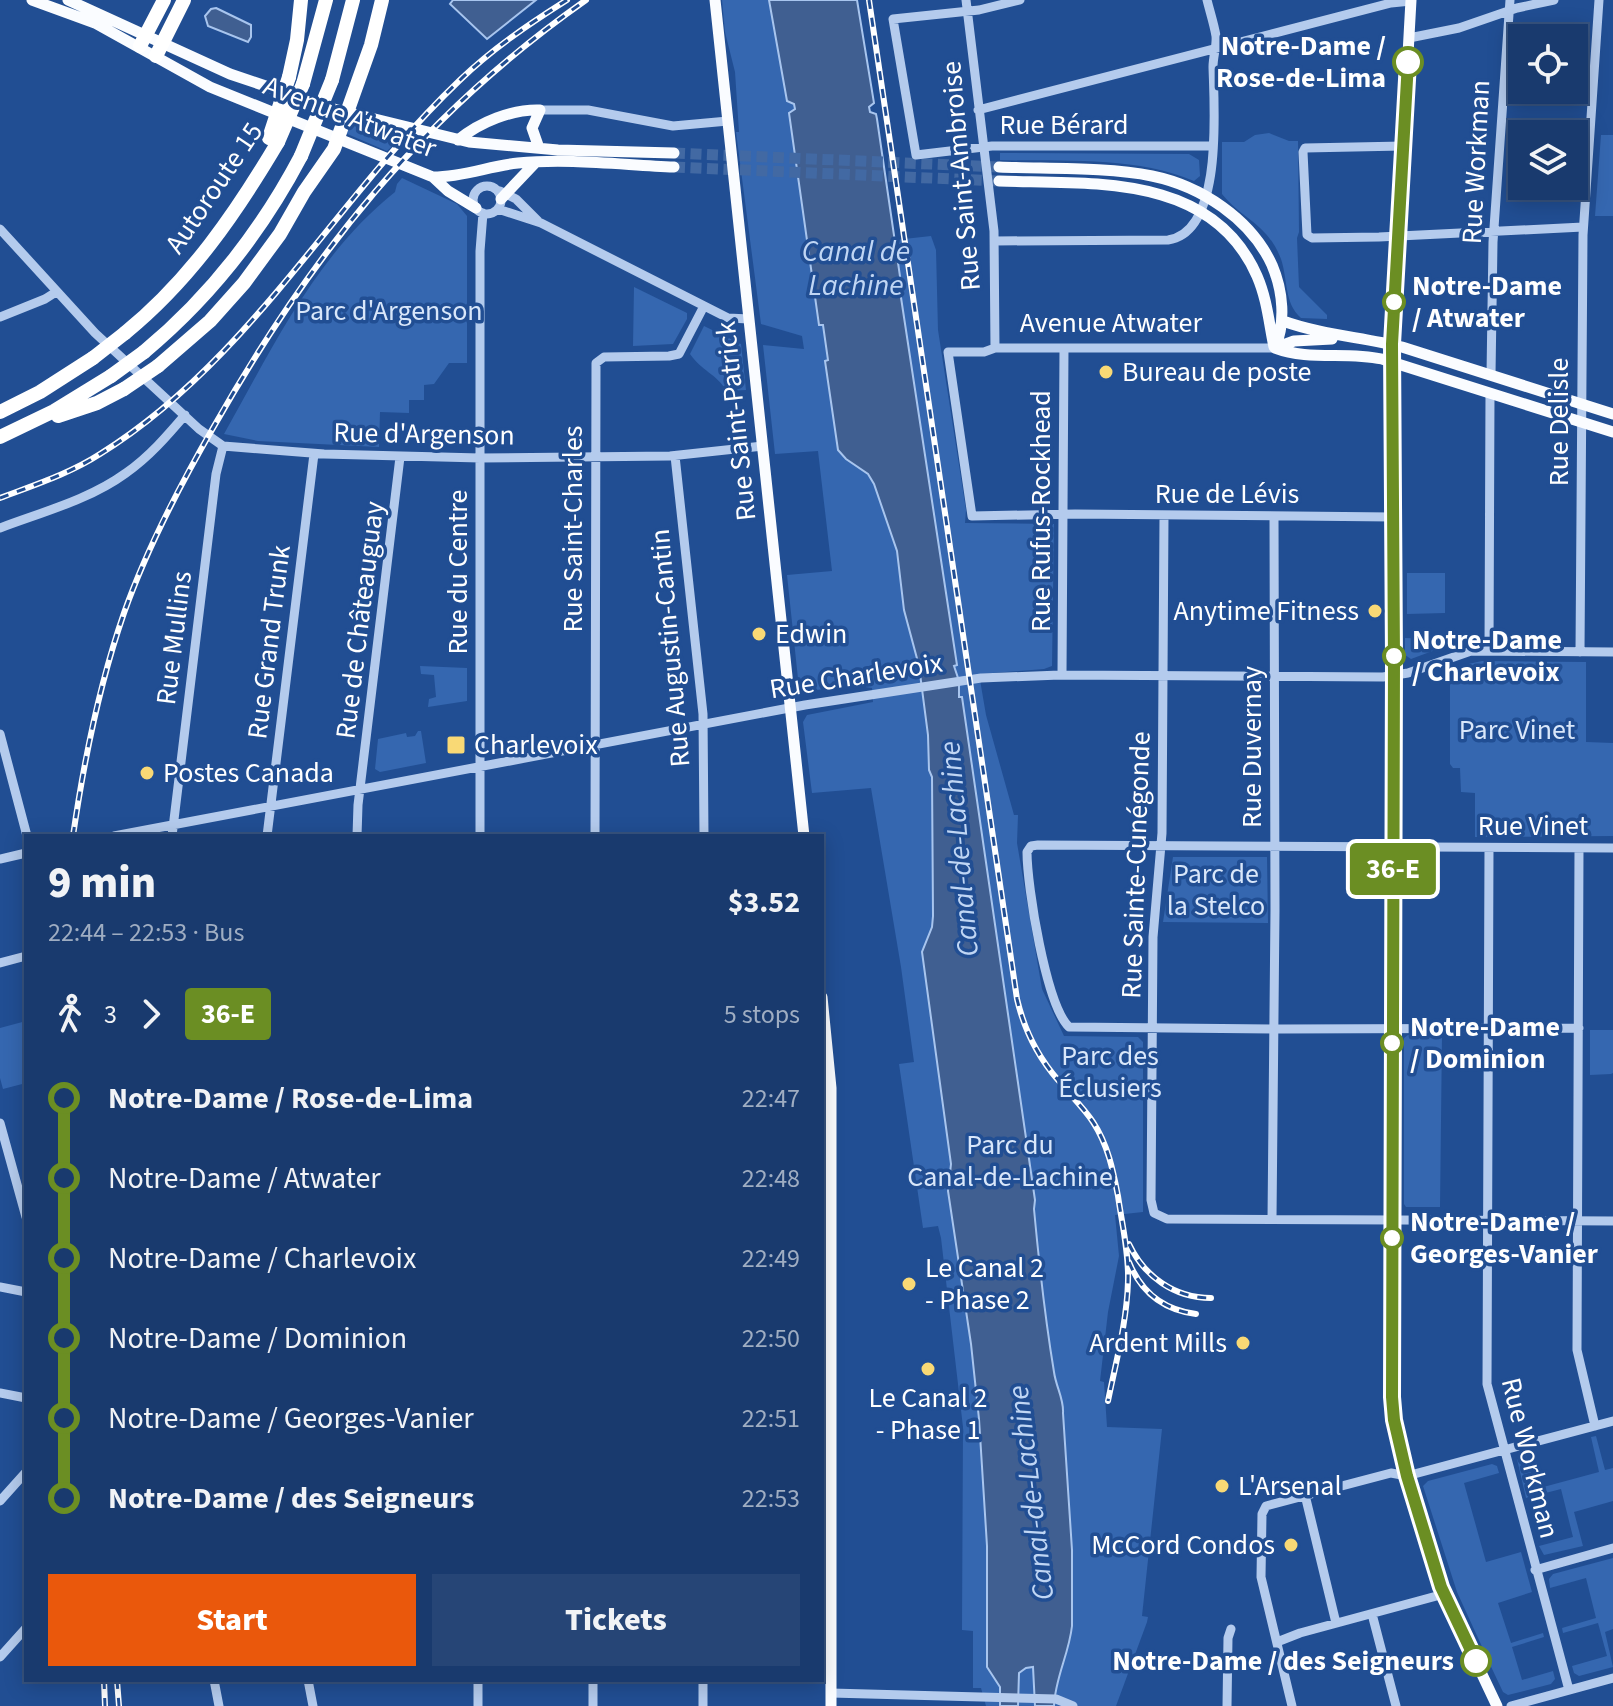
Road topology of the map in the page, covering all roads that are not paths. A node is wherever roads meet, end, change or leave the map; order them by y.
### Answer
1 (32, 0) edge
2 (68, 0) edge
3 (164, 0) edge
4 (184, 0) edge
5 (301, 0) edge
6 (326, 0) edge
7 (353, 0) edge
8 (382, 0) edge
9 (715, 0) edge
10 (1020, 0) edge
11 (1207, 0) edge
12 (1554, 0) edge
13 (1599, 0) edge
14 (1411, 1) edge
15 (966, 5) edge
16 (1510, 6) edge
17 (1409, 38) junction
18 (143, 41) junction
19 (159, 50) junction
20 (1215, 50) junction
21 (540, 110) junction
22 (978, 110) junction
23 (346, 112) junction
24 (728, 121) junction
25 (338, 138) junction
26 (274, 140) junction
27 (458, 140) junction
28 (1213, 146) junction
29 (1403, 146) junction
30 (539, 148) junction
31 (984, 148) junction
32 (674, 153) tunnel mouth
33 (536, 162) junction
34 (674, 167) tunnel mouth
35 (999, 167) tunnel mouth
36 (433, 177) junction
37 (999, 181) tunnel mouth
38 (505, 196) junction
39 (1205, 197) junction
40 (480, 210) junction
41 (1199, 211) junction
42 (541, 223) junction
43 (1583, 227) junction
44 (0, 229) edge
45 (1493, 231) junction
46 (1398, 236) junction
47 (995, 241) junction
48 (56, 292) junction
49 (704, 306) junction
50 (0, 317) edge
51 (749, 319) junction
52 (1283, 321) junction
53 (1341, 337) junction
54 (1392, 344) junction
55 (995, 348) junction
56 (1064, 348) junction
57 (1275, 348) junction
58 (1392, 362) junction
59 (1491, 375) junction
60 (1490, 393) junction
61 (1582, 405) junction
62 (0, 412) edge
63 (1613, 414) edge
64 (185, 415) junction
65 (1582, 422) junction
66 (16, 430) junction
67 (1613, 432) edge
68 (0, 437) edge
69 (223, 446) junction
70 (763, 446) junction
71 (314, 454) junction
72 (675, 456) junction
73 (400, 457) junction
74 (595, 457) junction
75 (480, 458) junction
76 (972, 516) joint
77 (1063, 516) junction
78 (1164, 516) junction
79 (1274, 516) junction
80 (1392, 517) junction
81 (0, 528) edge
82 (1489, 650) junction
83 (1580, 652) junction
84 (1613, 652) edge
85 (1062, 675) junction
86 (1394, 675) junction
87 (1163, 676) junction
88 (1274, 676) junction
89 (791, 708) junction
90 (704, 724) junction
91 (0, 734) edge
92 (595, 745) junction
93 (480, 766) junction
94 (360, 789) junction
95 (271, 806) junction
96 (172, 831) edge
97 (26, 834) edge
98 (137, 834) edge
99 (267, 834) edge
100 (357, 834) edge
101 (480, 834) edge
102 (595, 834) edge
103 (704, 834) edge
104 (804, 834) edge
105 (1161, 846) junction
106 (1274, 847) junction
107 (1394, 848) junction
108 (1489, 848) junction
109 (1579, 848) junction
110 (1613, 848) edge
111 (24, 853) edge
112 (0, 859) edge
113 (24, 957) edge
114 (0, 963) edge
115 (1488, 1027) junction
116 (1152, 1028) junction
117 (1392, 1028) junction
118 (1579, 1028) junction
119 (1274, 1029) junction
120 (824, 1038) edge
121 (826, 1079) edge
122 (0, 1123) edge
123 (24, 1210) edge
124 (1272, 1219) junction
125 (1392, 1220) junction
126 (1487, 1221) junction
127 (1578, 1221) junction
128 (1613, 1221) edge
129 (827, 1263) edge
130 (0, 1287) edge
131 (24, 1292) edge
132 (0, 1393) edge
133 (24, 1398) edge
134 (1613, 1421) edge
135 (1595, 1426) junction
136 (826, 1445) edge
137 (1503, 1450) junction
138 (24, 1474) edge
139 (1407, 1476) junction
140 (1305, 1495) junction
141 (0, 1501) edge
142 (1613, 1548) edge
143 (1535, 1570) junction
144 (1444, 1594) junction
145 (1372, 1614) junction
146 (1336, 1623) junction
147 (1231, 1629) dead end
148 (24, 1630) edge
149 (1277, 1642) junction
150 (0, 1657) edge
151 (1613, 1678) edge
152 (214, 1682) edge
153 (308, 1682) edge
154 (478, 1682) edge
155 (593, 1682) edge
156 (703, 1682) edge
157 (1569, 1690) junction
158 (831, 1693) junction
159 (219, 1706) edge
160 (313, 1706) edge
161 (478, 1706) edge
162 (593, 1706) edge
163 (703, 1706) edge
164 (831, 1706) edge
165 (1073, 1706) edge
166 (1227, 1706) edge
167 (1292, 1706) edge
168 (1396, 1706) edge
169 (1497, 1706) edge
170 (1511, 1706) edge

1 - 18 main road, Avenue Atwater
2 - 18 main road, Avenue Atwater
3 - 18 highway
4 - 19 highway
5 - 26 highway, bridge
6 - 26 highway, Autoroute 15, bridge
7 - 66 highway, Autoroute 15, bridge
8 - 23 highway
9 - 24 main road, Rue Saint-Patrick
10 - 15 street
11 - 20 street
12 - 16 street
13 - 43 street, Rue Delisle
14 - 17 main road
14 - 20 street
15 - 22 street, Rue Saint-Ambroise
15 - 31 street, Rue Bérard
16 - 17 street
16 - 45 street, Rue Workman
17 - 29 main road
18 - 19 main road, Avenue Atwater
19 - 23 main road, Avenue Atwater
19 - 25 main road, Avenue Atwater
20 - 22 street
20 - 28 street
21 - 24 street
21 - 27 main road
21 - 30 main road
22 - 31 street, Rue Saint-Ambroise
23 - 25 highway
23 - 27 main road, Avenue Atwater
24 - 51 main road, Rue Saint-Patrick
25 - 36 main road, Avenue Atwater
25 - 66 highway, bridge
26 - 62 highway, Autoroute 15, bridge
27 - 30 main road, Avenue Atwater
28 - 31 street, Rue Bérard
28 - 39 street
29 - 46 main road
29 - 46 street
30 - 32 main road, Avenue Atwater
31 - 47 street, Rue Saint-Ambroise
33 - 34 main road, Avenue Atwater
33 - 36 main road, Avenue Atwater
33 - 38 main road
35 - 39 main road
36 - 40 main road
37 - 41 main road
38 - 40 street
38 - 40 street
38 - 42 street
38 - 42 street
39 - 41 street
39 - 52 main road
40 - 75 street, Rue du Centre
41 - 47 street
41 - 57 main road
42 - 49 street
43 - 45 street
43 - 61 street, Rue Delisle
44 - 48 street
45 - 46 street
45 - 59 street, Rue Workman
46 - 54 main road
47 - 55 street, Rue Saint-Ambroise
48 - 50 street
48 - 64 street
49 - 51 street
49 - 74 street, Rue Saint-Charles
51 - 70 main road, Rue Saint-Patrick
52 - 53 main road, Avenue Atwater
52 - 57 main road
53 - 54 main road, Avenue Atwater
53 - 57 main road, Avenue Atwater
54 - 58 main road
54 - 59 main road, Avenue Atwater
55 - 56 street, Avenue Atwater
55 - 76 street, Avenue Atwater
56 - 57 street, Avenue Atwater
56 - 77 street, Rue Rufus-Rockhead
57 - 58 main road, Avenue Atwater
58 - 60 main road, Avenue Atwater
58 - 80 main road
59 - 61 main road, Avenue Atwater
60 - 65 main road, Avenue Atwater
60 - 82 street
61 - 63 main road, Avenue Atwater
61 - 65 street, Rue Delisle
64 - 69 street
64 - 81 street
65 - 67 main road, Avenue Atwater
65 - 83 street, Rue Delisle
66 - 68 highway, Autoroute 15
69 - 71 street, Rue d'Argenson
69 - 96 street, Rue Mullins
70 - 72 street, Rue d'Argenson
70 - 89 main road, Rue Saint-Patrick
71 - 73 street, Rue d'Argenson
71 - 95 street, Rue Grand Trunk
72 - 74 street, Rue d'Argenson
72 - 90 street, Rue Augustin-Cantin
73 - 75 street, Rue d'Argenson
73 - 94 street, Rue de Châteauguay
74 - 75 street, Rue d'Argenson
74 - 92 street, Rue Saint-Charles
75 - 93 street, Rue du Centre
76 - 77 street, Rue de Lévis
77 - 78 street, Rue de Lévis
77 - 85 street, Rue Rufus-Rockhead
78 - 79 street, Rue de Lévis
78 - 87 street, Rue Sainte-Cunégonde
79 - 80 street, Rue de Lévis
79 - 88 street, Rue Duvernay
80 - 86 main road
82 - 83 street, Rue Charlevoix
82 - 86 street, Rue Charlevoix
83 - 84 street, Rue Charlevoix
85 - 87 street, Rue Charlevoix
85 - 89 street, Rue Charlevoix
86 - 88 street, Rue Charlevoix
86 - 107 main road
87 - 88 street, Rue Charlevoix
87 - 105 street, Rue Sainte-Cunégonde
88 - 106 street, Rue Duvernay
89 - 90 street, Rue Charlevoix
89 - 104 main road, Rue Saint-Patrick
90 - 92 street, Rue Charlevoix
90 - 103 street, Rue Augustin-Cantin
91 - 97 street
92 - 93 street, Rue Charlevoix
92 - 102 street, Rue Saint-Charles
93 - 94 street, Rue Charlevoix
93 - 101 street, Rue du Centre
94 - 95 street, Rue Charlevoix
94 - 100 street, Rue de Châteauguay
95 - 96 street, Rue Charlevoix
95 - 99 street, Rue Grand Trunk
96 - 98 street, Rue Charlevoix
105 - 106 street, Rue Vinet
105 - 116 street, Rue Sainte-Cunégonde
105 - 116 street, Rue Vinet
106 - 107 street, Rue Vinet
106 - 119 street, Rue Duvernay
107 - 108 street, Rue Vinet
107 - 117 main road
108 - 109 street, Rue Vinet
108 - 115 street, Rue Workman
109 - 110 street, Rue Vinet
109 - 118 street
111 - 112 street
113 - 114 street
115 - 117 street
115 - 118 street
115 - 126 street, Rue Workman
116 - 119 street
116 - 124 street, Rue Sainte-Cunégonde
117 - 119 street
117 - 125 main road
118 - 127 street
119 - 124 street, Rue Duvernay
120 - 121 main road
121 - 129 main road
122 - 123 street
124 - 125 street
125 - 126 street
125 - 139 main road
126 - 127 street
126 - 137 street, Rue Workman
127 - 128 street
127 - 135 street
129 - 136 main road
130 - 131 street
132 - 133 street
134 - 135 street
135 - 137 street
136 - 158 main road
137 - 139 street
137 - 143 street, Rue Workman
138 - 141 street
139 - 140 street
139 - 144 main road
140 - 146 street
140 - 149 street
142 - 143 street
143 - 157 street, Rue Workman
144 - 145 street
144 - 169 main road
145 - 146 street
145 - 168 street
146 - 149 street
147 - 166 street
148 - 150 street
149 - 167 street
151 - 157 street
152 - 159 street
153 - 160 street
154 - 161 street
155 - 162 street
156 - 163 street
157 - 170 street
158 - 164 main road
158 - 165 street

